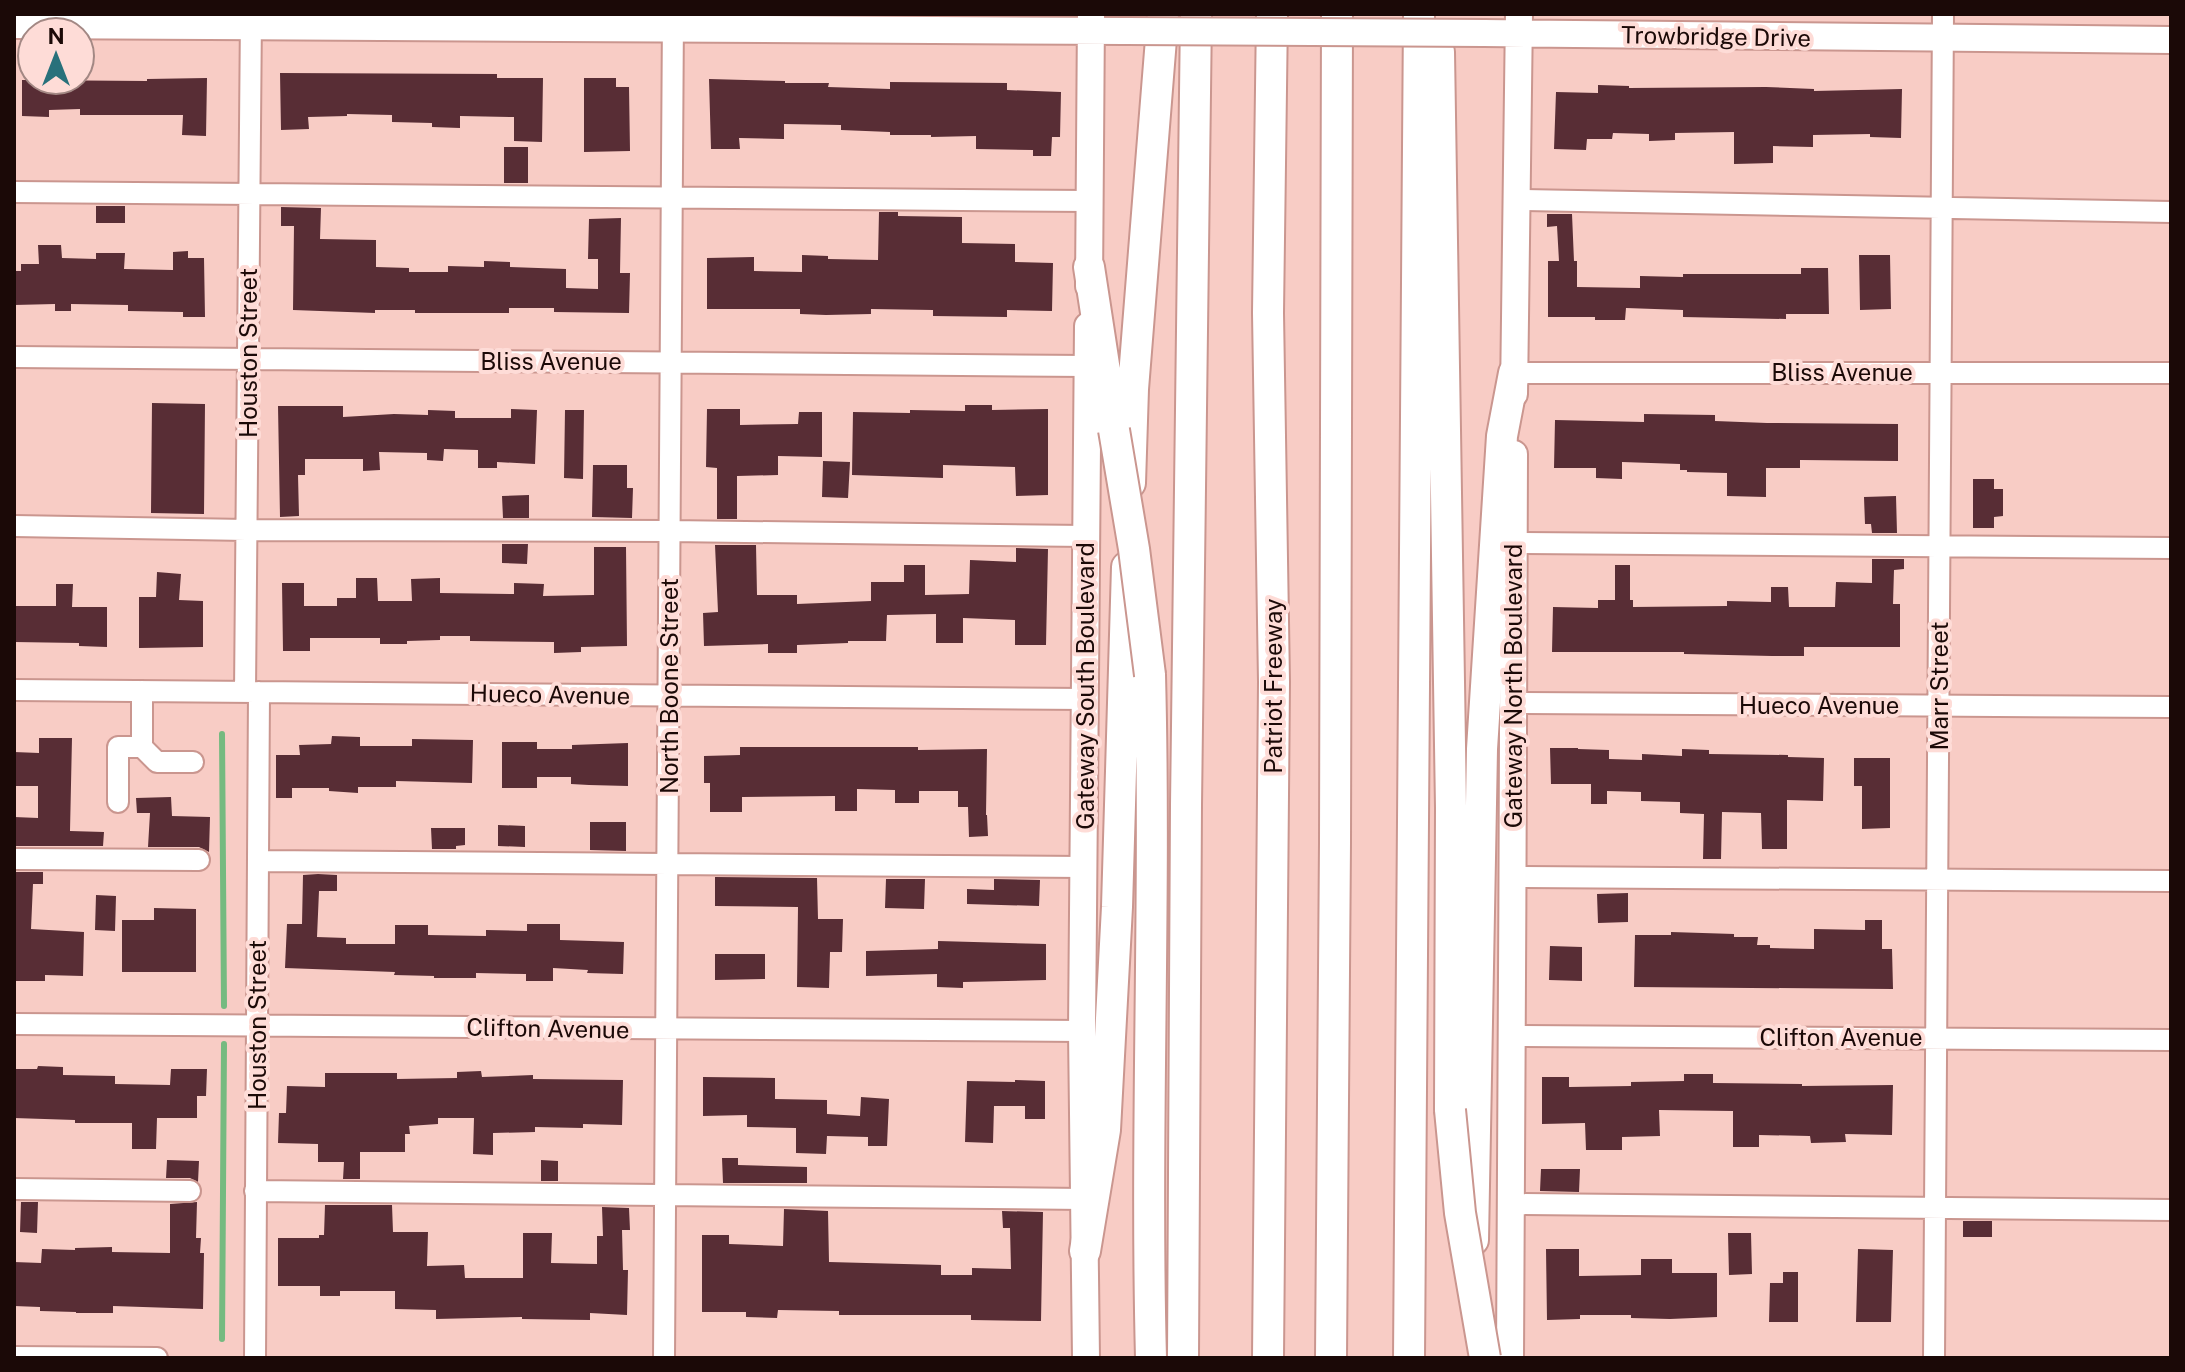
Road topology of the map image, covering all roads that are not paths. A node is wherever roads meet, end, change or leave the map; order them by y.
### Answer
1 (1163, 14) edge
2 (1196, 14) edge
3 (1272, 14) edge
4 (1337, 14) edge
5 (1354, 14) edge
6 (1419, 14) edge
7 (1438, 14) edge
8 (250, 20) edge
9 (673, 22) edge
10 (836, 22) edge
11 (966, 22) edge
12 (1091, 22) edge
13 (1519, 24) edge
14 (14, 25) edge
15 (1942, 26) edge
16 (2171, 40) edge
17 (14, 192) edge
18 (249, 193) junction
19 (672, 198) junction
20 (1518, 200) junction
21 (1089, 201) junction
22 (1942, 209) junction
23 (2171, 212) edge
24 (1336, 241) junction
25 (1089, 267) junction
26 (14, 357) edge
27 (248, 359) junction
28 (671, 362) junction
29 (1088, 366) junction
30 (1941, 372) junction
31 (1514, 373) junction
32 (2171, 373) edge
33 (14, 526) edge
34 (246, 530) junction
35 (670, 531) junction
36 (1087, 536) junction
37 (1514, 543) junction
38 (1940, 546) junction
39 (2171, 548) edge
40 (14, 690) edge
41 (142, 691) junction
42 (252, 692) junction
43 (669, 696) junction
44 (1086, 699) junction
45 (1514, 703) junction
46 (1940, 706) junction
47 (2171, 707) edge
48 (142, 747) junction
49 (193, 762) dead end
50 (118, 802) dead end
51 (14, 859) edge
52 (199, 860) dead end
53 (258, 861) junction
54 (669, 865) junction
55 (1084, 867) junction
56 (1512, 877) junction
57 (1937, 881) junction
58 (2171, 881) edge
59 (14, 1024) edge
60 (258, 1026) junction
61 (666, 1029) junction
62 (1082, 1031) junction
63 (1510, 1036) junction
64 (1935, 1038) junction
65 (2171, 1040) edge
66 (14, 1189) edge
67 (190, 1191) dead end
68 (255, 1191) junction
69 (664, 1195) junction
70 (1084, 1199) junction
71 (1511, 1204) junction
72 (1934, 1208) junction
73 (2171, 1210) edge
74 (1085, 1251) junction
75 (14, 1357) edge
76 (157, 1358) edge
77 (255, 1358) edge
78 (664, 1358) edge
79 (1086, 1358) edge
80 (1151, 1358) edge
81 (1183, 1358) edge
82 (1268, 1358) edge
83 (1331, 1358) edge
84 (1409, 1358) edge
85 (1471, 1358) edge
86 (1485, 1358) edge
87 (1510, 1358) edge
88 (1934, 1358) edge

1 - 74 highway
2 - 81 highway
3 - 82 highway, Patriot Freeway
4 - 24 highway
5 - 24 highway
6 - 84 highway
7 - 86 highway, bridge
8 - 9 main road, Trowbridge Drive
8 - 14 main road, Trowbridge Drive
8 - 18 street, Houston Street
9 - 10 main road, Trowbridge Drive
9 - 19 street, North Boone Street
10 - 11 main road, Trowbridge Drive
11 - 12 main road, Trowbridge Drive
12 - 13 main road, Trowbridge Drive, bridge
12 - 21 main road, Gateway South Boulevard
13 - 15 main road, Trowbridge Drive
13 - 20 main road, Gateway North Boulevard
15 - 16 main road, Trowbridge Drive
15 - 22 street, Marr Street
17 - 18 street
18 - 19 street
18 - 27 street, Houston Street
19 - 21 street
19 - 28 street, North Boone Street
20 - 22 street
20 - 31 main road, Gateway North Boulevard
21 - 25 main road, Gateway South Boulevard
22 - 23 street
22 - 30 street, Marr Street
24 - 83 highway
25 - 29 main road, Gateway South Boulevard
25 - 80 highway, bridge
26 - 27 street, Bliss Avenue
27 - 28 street, Bliss Avenue
27 - 34 street, Houston Street
28 - 29 street, Bliss Avenue
28 - 35 street, North Boone Street
29 - 36 main road, Gateway South Boulevard
30 - 31 street, Bliss Avenue
30 - 32 street, Bliss Avenue
30 - 38 street, Marr Street
31 - 37 main road, Gateway North Boulevard
31 - 85 highway
33 - 34 street
34 - 35 street
34 - 42 street, Houston Street
35 - 36 street
35 - 43 street, North Boone Street
36 - 44 main road, Gateway South Boulevard
37 - 38 street
37 - 45 main road, Gateway North Boulevard
38 - 39 street
38 - 46 street, Marr Street
40 - 41 street, Hueco Avenue
41 - 42 street, Hueco Avenue
41 - 48 street
42 - 43 street, Hueco Avenue
42 - 53 street, Houston Street
43 - 44 street, Hueco Avenue
43 - 54 street, North Boone Street
44 - 55 main road, Gateway South Boulevard
45 - 46 street, Hueco Avenue
45 - 56 main road, Gateway North Boulevard
46 - 47 street, Hueco Avenue
46 - 57 street, Marr Street
48 - 49 street
48 - 50 street
51 - 52 street
53 - 54 street
53 - 60 street, Houston Street
54 - 55 street
54 - 61 street, North Boone Street
55 - 62 main road, Gateway South Boulevard
56 - 57 street
56 - 63 main road, Gateway North Boulevard
57 - 58 street
57 - 64 street, Marr Street
59 - 60 street, Clifton Avenue
60 - 61 street, Clifton Avenue
60 - 68 street, Houston Street
61 - 62 street, Clifton Avenue
61 - 69 street, North Boone Street
62 - 70 main road, Gateway South Boulevard
63 - 64 street, Clifton Avenue
63 - 71 main road, Gateway North Boulevard
64 - 65 street, Clifton Avenue
64 - 72 street, Marr Street
66 - 67 street
68 - 69 street
68 - 77 street, Houston Street
69 - 70 street
69 - 78 street, North Boone Street
70 - 74 main road, Gateway South Boulevard
71 - 72 street
71 - 87 main road, Gateway North Boulevard
72 - 73 street
72 - 88 street, Marr Street
74 - 79 main road, Gateway South Boulevard
75 - 76 street

